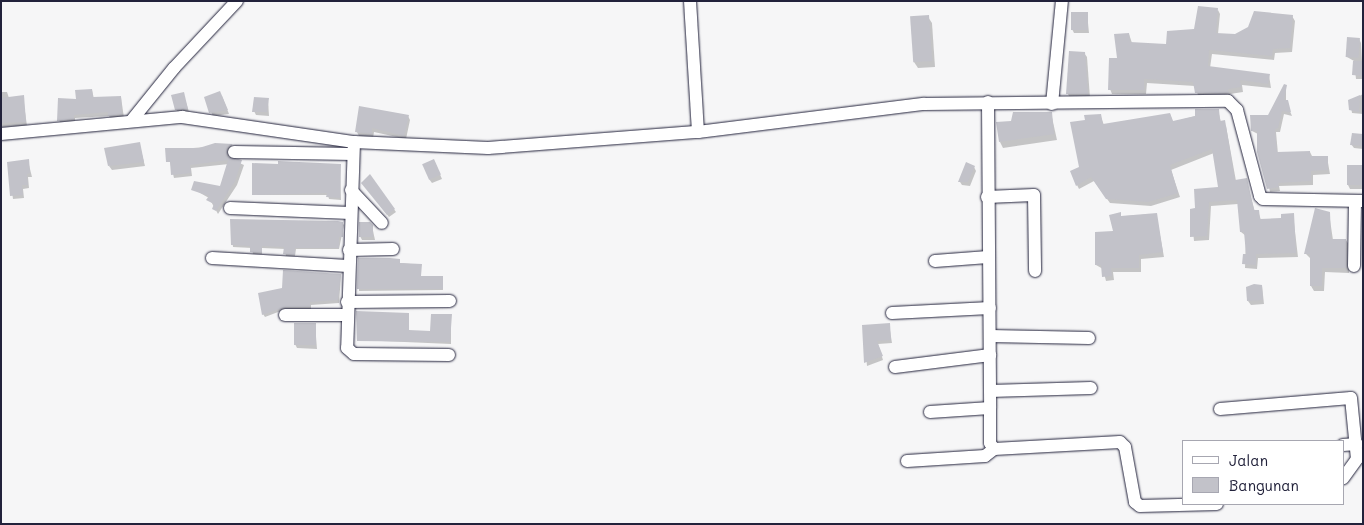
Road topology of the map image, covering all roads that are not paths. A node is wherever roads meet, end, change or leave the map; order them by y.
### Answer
1 (237, 1) edge
2 (690, 1) edge
3 (1061, 2) edge
4 (988, 102) junction
5 (1052, 104) junction
6 (132, 120) junction
7 (698, 132) junction
8 (1, 134) edge
9 (353, 148) junction
10 (234, 152) dead end
11 (351, 190) junction
12 (987, 197) junction
13 (1359, 201) edge
14 (230, 208) dead end
15 (350, 213) junction
16 (382, 223) dead end
17 (393, 249) dead end
18 (349, 250) junction
19 (988, 257) junction
20 (212, 258) dead end
21 (935, 261) dead end
22 (348, 266) junction
23 (1354, 266) dead end
24 (1035, 271) dead end
25 (450, 301) dead end
26 (347, 308) junction
27 (990, 308) junction
28 (892, 314) dead end
29 (285, 315) dead end
30 (990, 336) junction
31 (1089, 338) dead end
32 (449, 355) dead end
33 (990, 355) junction
34 (895, 367) dead end
35 (1091, 388) dead end
36 (990, 391) junction
37 (990, 408) junction
38 (1220, 409) dead end
39 (930, 412) dead end
40 (1356, 444) junction
41 (1344, 445) edge
42 (994, 448) junction
43 (907, 461) dead end
44 (1344, 477) edge
45 (1182, 505) edge

1 - 6 street
2 - 7 street
3 - 5 street
4 - 5 street
4 - 7 street
4 - 12 street
5 - 13 street
6 - 8 street
6 - 9 street
7 - 9 street
9 - 10 street
9 - 11 street
11 - 15 street
11 - 16 street
12 - 19 street
12 - 24 street
13 - 23 street
14 - 15 street
15 - 18 street
17 - 18 street
18 - 22 street
19 - 21 street
19 - 27 street
20 - 22 street
22 - 26 street
25 - 26 street
26 - 29 street
26 - 32 street
27 - 28 street
27 - 30 street
30 - 31 street
30 - 33 street
33 - 34 street
33 - 36 street
35 - 36 street
36 - 37 street
37 - 39 street
37 - 42 street
38 - 40 street
40 - 41 street
40 - 44 street
42 - 43 street
42 - 45 street

